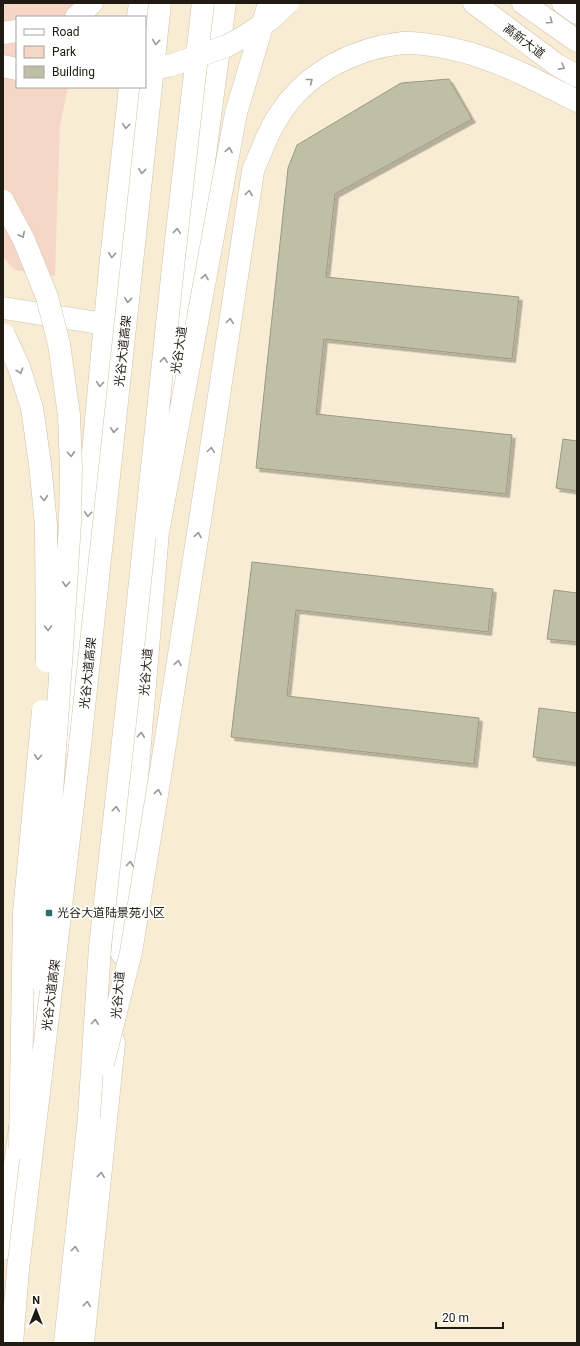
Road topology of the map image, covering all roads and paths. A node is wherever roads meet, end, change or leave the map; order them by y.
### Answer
1 (92, 3) edge
2 (140, 3) edge
3 (160, 3) edge
4 (203, 3) edge
5 (225, 3) edge
6 (269, 3) edge
7 (288, 3) edge
8 (474, 3) edge
9 (523, 3) edge
10 (563, 3) edge
11 (577, 12) edge
12 (77, 16) edge
13 (138, 16) edge
14 (16, 31) edge
15 (3, 33) edge
16 (577, 40) edge
17 (3, 66) edge
18 (16, 69) edge
19 (146, 70) edge
20 (577, 76) edge
21 (130, 88) edge
22 (577, 101) edge
23 (3, 201) edge
24 (3, 308) edge
25 (105, 324) junction
26 (3, 332) edge
27 (129, 687) junction
28 (89, 1117) junction
29 (3, 1249) edge
30 (18, 1269) junction
31 (12, 1343) edge
32 (65, 1343) edge
33 (83, 1343) edge

1 - 12 main road
2 - 13 main road
3 -> 30 main road, 光谷大道高架, bridge
27 -> 4 main road, bridge
33 -> 5 main road, 光谷大道
27 -> 6 main road, bridge
7 - 19 main road, bridge
8 -> 20 main road, 高新大道
9 -> 16 main road
10 - 11 main road
14 - 15 main road
17 - 18 main road
21 -> 25 main road
28 -> 22 main road, bridge
23 -> 30 main road, bridge
24 - 25 main road
25 -> 29 main road
26 -> 30 main road, bridge
28 -> 27 main road, bridge
32 -> 28 main road
30 - 31 main road, 光谷大道高架, bridge

